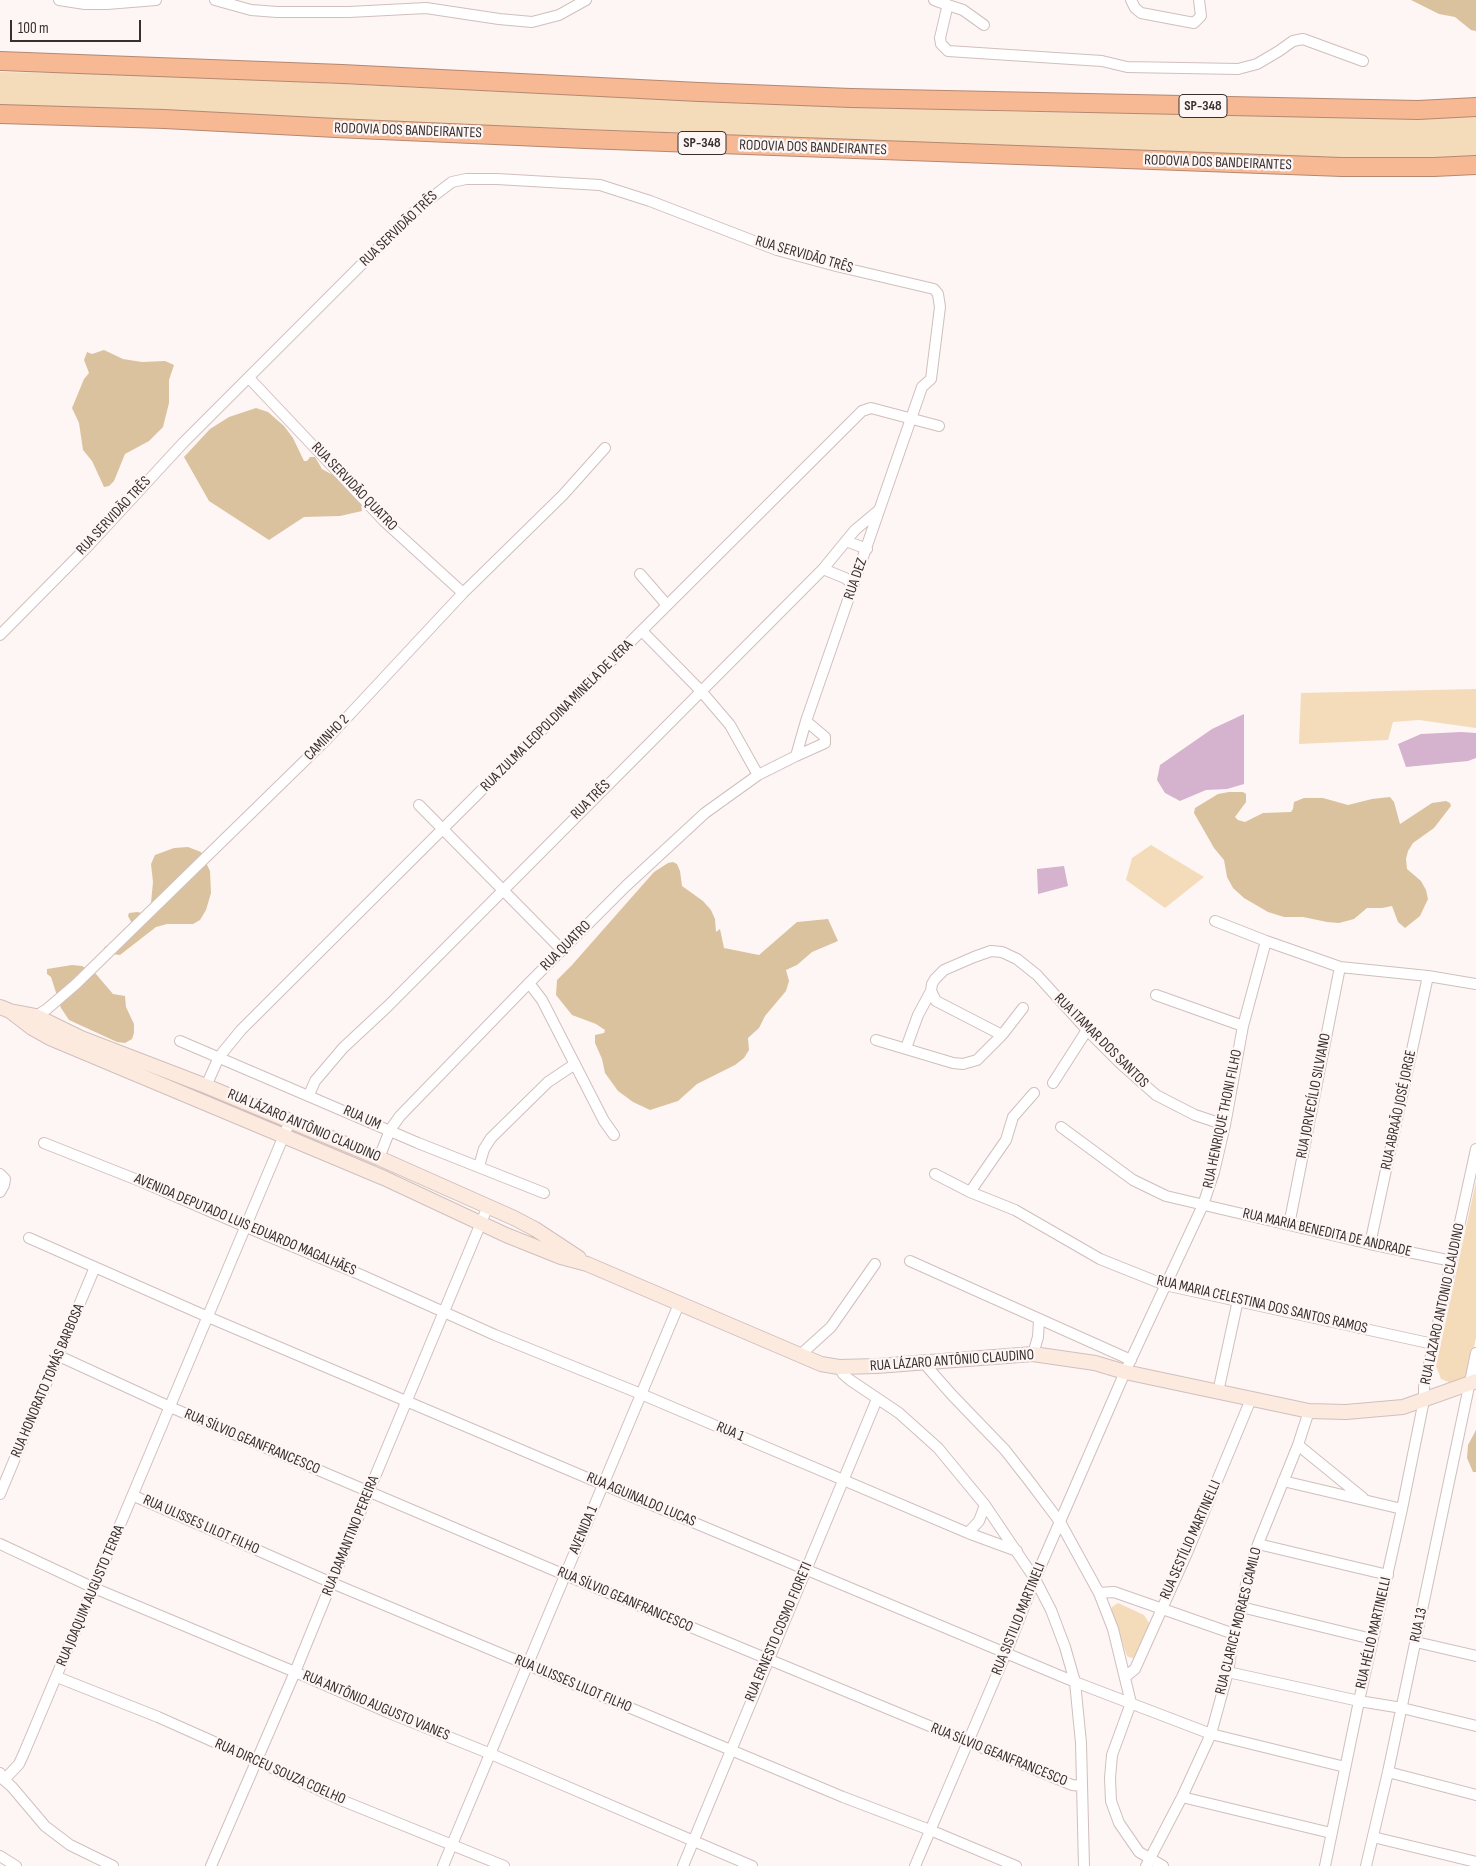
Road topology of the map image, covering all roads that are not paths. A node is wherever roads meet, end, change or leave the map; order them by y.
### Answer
1 (59, 0) edge
2 (156, 0) edge
3 (215, 0) edge
4 (586, 0) edge
5 (934, 0) edge
6 (1131, 0) edge
7 (1199, 0) edge
8 (945, 4) junction
9 (984, 25) dead end
10 (0, 61) edge
11 (1363, 61) dead end
12 (1476, 107) edge
13 (0, 114) edge
14 (1476, 165) edge
15 (934, 289) joint
16 (248, 378) junction
17 (911, 418) junction
18 (939, 426) dead end
19 (605, 448) dead end
20 (879, 510) junction
21 (846, 541) junction
22 (866, 549) junction
23 (823, 569) junction
24 (640, 574) dead end
25 (854, 585) junction
26 (463, 593) junction
27 (668, 605) junction
28 (642, 631) junction
29 (0, 635) edge
30 (701, 692) junction
31 (806, 722) junction
32 (796, 756) junction
33 (758, 775) junction
34 (419, 805) dead end
35 (443, 830) junction
36 (503, 890) junction
37 (1215, 921) dead end
38 (1266, 941) junction
39 (562, 950) junction
40 (1340, 967) junction
41 (1428, 976) junction
42 (529, 983) junction
43 (1476, 984) edge
44 (931, 991) junction
45 (1156, 995) dead end
46 (1023, 1008) dead end
47 (5, 1009) edge
48 (36, 1016) junction
49 (1243, 1026) junction
50 (1087, 1030) junction
51 (1002, 1035) junction
52 (876, 1040) dead end
53 (180, 1041) dead end
54 (906, 1048) junction
55 (219, 1057) junction
56 (574, 1064) junction
57 (1053, 1083) dead end
58 (206, 1086) junction
59 (1034, 1093) dead end
60 (309, 1094) junction
61 (290, 1122) junction
62 (1225, 1125) junction
63 (1061, 1127) dead end
64 (390, 1130) junction
65 (614, 1135) dead end
66 (284, 1137) junction
67 (44, 1143) dead end
68 (1476, 1149) edge
69 (379, 1158) junction
70 (479, 1166) junction
71 (0, 1174) edge
72 (935, 1174) dead end
73 (0, 1192) edge
74 (970, 1192) junction
75 (544, 1193) dead end
76 (1203, 1205) junction
77 (488, 1206) junction
78 (482, 1222) junction
79 (1289, 1225) junction
80 (246, 1227) junction
81 (29, 1238) dead end
82 (1370, 1244) junction
83 (910, 1261) dead end
84 (1452, 1261) junction
85 (587, 1264) junction
86 (875, 1264) dead end
87 (96, 1267) junction
88 (1165, 1285) junction
89 (1238, 1300) junction
90 (679, 1304) junction
91 (445, 1311) junction
92 (208, 1317) junction
93 (1039, 1320) junction
94 (1433, 1344) junction
95 (1476, 1353) edge
96 (1033, 1354) junction
97 (59, 1356) junction
98 (799, 1356) junction
99 (923, 1362) junction
100 (1128, 1366) junction
101 (839, 1367) junction
102 (1473, 1382) edge
103 (1218, 1392) junction
104 (641, 1394) junction
105 (877, 1399) junction
106 (1251, 1399) junction
107 (408, 1400) junction
108 (1424, 1400) junction
109 (170, 1407) junction
110 (1310, 1411) junction
111 (1298, 1445) junction
112 (843, 1480) junction
113 (1283, 1481) junction
114 (604, 1485) junction
115 (369, 1491) junction
116 (0, 1494) edge
117 (134, 1496) junction
118 (1366, 1501) junction
119 (985, 1505) junction
120 (1402, 1509) junction
121 (1060, 1522) junction
122 (968, 1533) junction
123 (0, 1544) edge
124 (1258, 1544) junction
125 (1017, 1551) junction
126 (805, 1569) junction
127 (565, 1575) junction
128 (1388, 1575) junction
129 (1035, 1579) junction
130 (332, 1583) junction
131 (94, 1588) junction
132 (1099, 1593) junction
133 (1242, 1607) junction
134 (1161, 1609) junction
135 (1234, 1634) junction
136 (1372, 1639) junction
137 (1416, 1642) junction
138 (1006, 1653) junction
139 (1476, 1656) edge
140 (768, 1660) junction
141 (527, 1665) junction
142 (295, 1672) junction
143 (1228, 1672) junction
144 (57, 1677) junction
145 (1125, 1677) junction
146 (1075, 1682) junction
147 (1359, 1701) junction
148 (1131, 1703) junction
149 (1402, 1708) junction
150 (1476, 1726) edge
151 (1211, 1734) junction
152 (967, 1741) junction
153 (731, 1749) junction
154 (491, 1754) junction
155 (257, 1761) junction
156 (1345, 1767) junction
157 (1388, 1772) junction
158 (2, 1777) edge
159 (1082, 1786) junction
160 (1476, 1794) edge
161 (1182, 1797) junction
162 (930, 1830) junction
163 (1331, 1833) junction
164 (1373, 1836) junction
165 (694, 1842) junction
166 (452, 1844) junction
167 (0, 1856) edge
168 (1476, 1862) edge
169 (1148, 1863) edge
170 (16, 1866) edge
171 (113, 1866) edge
172 (211, 1866) edge
173 (443, 1866) edge
174 (504, 1866) edge
175 (683, 1866) edge
176 (752, 1866) edge
177 (915, 1866) edge
178 (1016, 1866) edge
179 (1084, 1866) edge
180 (1163, 1866) edge
181 (1324, 1866) edge
182 (1366, 1866) edge

1 - 2 street
3 - 4 street
5 - 8 street
6 - 7 street
8 - 9 street
8 - 11 street
10 - 12 highway, SP-348
13 - 14 highway, RODOVIA DOS BANDEIRANTES / SP-348
15 - 16 street, RUA SERVIDÃO TRÊS
15 - 17 street, RUA DEZ
16 - 26 street, RUA SERVIDÃO QUATRO
16 - 29 street, RUA SERVIDÃO TRÊS
17 - 18 street, RUA ZULMA LEOPOLDINA MINELA DE VERA
17 - 20 street, RUA DEZ
17 - 27 street, RUA ZULMA LEOPOLDINA MINELA DE VERA
19 - 26 street, CAMINHO 2
20 - 21 street, RUA TRÊS
20 - 22 street, RUA DEZ
21 - 22 street
21 - 23 street, RUA TRÊS
22 - 25 street, RUA DEZ
23 - 25 street
23 - 30 street, RUA TRÊS
24 - 27 street
25 - 31 street, RUA DEZ
26 - 48 street, CAMINHO 2
27 - 28 street, RUA ZULMA LEOPOLDINA MINELA DE VERA
28 - 30 street
28 - 35 street, RUA ZULMA LEOPOLDINA MINELA DE VERA
30 - 33 street
30 - 36 street, RUA TRÊS
31 - 32 street, RUA DEZ
31 - 32 street
32 - 33 street, RUA QUATRO
33 - 39 street, RUA QUATRO
34 - 35 street
35 - 36 street
35 - 55 street, RUA ZULMA LEOPOLDINA MINELA DE VERA
36 - 39 street
36 - 60 street, RUA TRÊS
37 - 38 street
38 - 40 street
38 - 49 street, RUA HENRIQUE THONI FILHO
39 - 42 street, RUA QUATRO
40 - 41 street
40 - 79 street, RUA JORVECÍLIO SILVIANO
41 - 43 street
41 - 82 street, RUA ABRAÃO JOSÉ JORGE
42 - 56 street
42 - 64 street, RUA QUATRO
44 - 50 street, RUA ITAMAR DOS SANTOS
44 - 51 street
44 - 54 street, RUA ITAMAR DOS SANTOS
45 - 49 street
46 - 51 street
47 - 48 main road, RUA LÁZARO ANTÔNIO CLAUDINO
47 - 66 main road, RUA LÁZARO ANTÔNIO CLAUDINO
48 - 58 main road, RUA LÁZARO ANTÔNIO CLAUDINO
49 - 62 street, RUA HENRIQUE THONI FILHO
50 - 57 street
50 - 62 street, RUA ITAMAR DOS SANTOS
51 - 54 street
52 - 54 street
53 - 55 street, RUA UM
55 - 58 street, RUA ZULMA LEOPOLDINA MINELA DE VERA
55 - 60 street, RUA UM
56 - 65 street
56 - 70 street
58 - 61 main road, RUA LÁZARO ANTÔNIO CLAUDINO
59 - 74 street
60 - 64 street, RUA UM
61 - 66 street, RUA JOAQUIM AUGUSTO TERRA
61 - 69 main road, RUA LÁZARO ANTÔNIO CLAUDINO
62 - 76 street, RUA HENRIQUE THONI FILHO
63 - 76 street, RUA MARIA BENEDITA DE ANDRADE
64 - 69 street, RUA QUATRO
64 - 70 street, RUA UM
66 - 78 main road, RUA LÁZARO ANTÔNIO CLAUDINO
66 - 80 street, RUA JOAQUIM AUGUSTO TERRA
67 - 80 street, AVENIDA DEPUTADO LUIS EDUARDO MAGALHÃES
68 - 84 street, RUA LAZARO ANTONIO CLAUDINO
69 - 77 main road, RUA LÁZARO ANTÔNIO CLAUDINO
70 - 75 street, RUA UM
71 - 73 street
72 - 74 street, RUA MARIA CELESTINA DOS SANTOS RAMOS
74 - 88 street, RUA MARIA CELESTINA DOS SANTOS RAMOS
76 - 79 street, RUA MARIA BENEDITA DE ANDRADE
76 - 88 street, RUA HENRIQUE THONI FILHO
77 - 78 street, RUA DAMANTINO PEREIRA
77 - 85 main road, RUA LÁZARO ANTÔNIO CLAUDINO
78 - 85 main road, RUA LÁZARO ANTÔNIO CLAUDINO
78 - 91 street, RUA DAMANTINO PEREIRA
79 - 82 street, RUA MARIA BENEDITA DE ANDRADE
80 - 91 street, AVENIDA DEPUTADO LUIS EDUARDO MAGALHÃES
80 - 92 street, RUA JOAQUIM AUGUSTO TERRA
81 - 87 street, RUA AGUINALDO LUCAS
82 - 84 street, RUA MARIA BENEDITA DE ANDRADE
83 - 93 street
84 - 94 street, RUA LAZARO ANTONIO CLAUDINO
85 - 90 main road, RUA LÁZARO ANTÔNIO CLAUDINO
86 - 98 street
87 - 92 street, RUA AGUINALDO LUCAS
87 - 97 street, RUA HONORATO TOMÁS BARBOSA
88 - 89 street, RUA MARIA CELESTINA DOS SANTOS RAMOS
88 - 100 street, RUA HENRIQUE THONI FILHO
89 - 94 street, RUA MARIA CELESTINA DOS SANTOS RAMOS
89 - 103 street
90 - 98 main road, RUA LÁZARO ANTÔNIO CLAUDINO
90 - 104 street, AVENIDA 1
91 - 104 street, RUA 1
91 - 107 street, RUA DAMANTINO PEREIRA
92 - 107 street, RUA AGUINALDO LUCAS
92 - 109 street, RUA JOAQUIM AUGUSTO TERRA
93 - 96 street
93 - 100 street
94 - 108 street, RUA LAZARO ANTONIO CLAUDINO
95 - 102 street, RUA 13
96 - 99 main road, RUA LÁZARO ANTÔNIO CLAUDINO
96 - 100 main road, RUA LÁZARO ANTÔNIO CLAUDINO
97 - 109 street, RUA SÍLVIO GEANFRANCESCO
97 - 116 street, RUA HONORATO TOMÁS BARBOSA
98 - 101 main road, RUA LÁZARO ANTÔNIO CLAUDINO
99 - 101 main road, RUA LÁZARO ANTÔNIO CLAUDINO
99 - 121 street
100 - 103 main road, RUA LÁZARO ANTÔNIO CLAUDINO
100 - 121 street, RUA SISTILIO MARTINELI
101 - 105 street
102 - 108 main road, RUA LÁZARO ANTÔNIO CLAUDINO
102 - 137 street, RUA 13
103 - 106 main road, RUA LÁZARO ANTÔNIO CLAUDINO
104 - 112 street, RUA 1
104 - 114 street, AVENIDA 1
105 - 112 street, RUA ERNESTO COSMO FIORETI
105 - 119 street
106 - 110 main road, RUA LÁZARO ANTÔNIO CLAUDINO
106 - 134 street, RUA SESTÍLIO MARTINELLI
107 - 114 street, RUA AGUINALDO LUCAS
107 - 115 street, RUA DAMANTINO PEREIRA
108 - 110 main road, RUA LÁZARO ANTÔNIO CLAUDINO
108 - 120 street, RUA HÉLIO MARTINELLI
109 - 115 street, RUA SÍLVIO GEANFRANCESCO
109 - 117 street, RUA JOAQUIM AUGUSTO TERRA
110 - 111 street, RUA CLARICE MORAES CAMILO
111 - 113 street, RUA CLARICE MORAES CAMILO
111 - 118 street
112 - 122 street, RUA 1
112 - 126 street, RUA ERNESTO COSMO FIORETI
113 - 118 street
113 - 124 street, RUA CLARICE MORAES CAMILO
114 - 126 street, RUA AGUINALDO LUCAS
114 - 127 street, AVENIDA 1
115 - 127 street, RUA SÍLVIO GEANFRANCESCO
115 - 130 street, RUA DAMANTINO PEREIRA
117 - 130 street, RUA ULISSES LILOT FILHO
117 - 131 street, RUA JOAQUIM AUGUSTO TERRA
118 - 120 street
119 - 122 street
119 - 125 street
120 - 128 street, RUA HÉLIO MARTINELLI
121 - 129 street, RUA SISTILIO MARTINELI
121 - 132 street
122 - 125 street, RUA 1
123 - 131 street, RUA ANTÔNIO AUGUSTO VIANES
124 - 128 street
124 - 133 street, RUA CLARICE MORAES CAMILO
125 - 129 street
126 - 138 street, RUA AGUINALDO LUCAS
126 - 140 street, RUA ERNESTO COSMO FIORETI
127 - 140 street, RUA SÍLVIO GEANFRANCESCO
127 - 141 street, AVENIDA 1
128 - 136 street, RUA HÉLIO MARTINELLI
129 - 138 street, RUA SISTILIO MARTINELI
129 - 146 street
130 - 141 street, RUA ULISSES LILOT FILHO
130 - 142 street, RUA DAMANTINO PEREIRA
131 - 142 street, RUA ANTÔNIO AUGUSTO VIANES
131 - 144 street, RUA JOAQUIM AUGUSTO TERRA
132 - 134 street
132 - 145 street
133 - 135 street, RUA CLARICE MORAES CAMILO
133 - 136 street
134 - 135 street
134 - 145 street, RUA SESTÍLIO MARTINELLI
135 - 143 street, RUA CLARICE MORAES CAMILO
136 - 147 street, RUA HÉLIO MARTINELLI
137 - 139 street
137 - 149 street, RUA 13
138 - 146 street, RUA AGUINALDO LUCAS
138 - 152 street, RUA SISTILIO MARTINELI
140 - 152 street, RUA SÍLVIO GEANFRANCESCO
140 - 153 street, RUA ERNESTO COSMO FIORETI
141 - 153 street, RUA ULISSES LILOT FILHO
141 - 154 street, AVENIDA 1
142 - 154 street, RUA ANTÔNIO AUGUSTO VIANES
142 - 155 street, RUA DAMANTINO PEREIRA
143 - 147 street
143 - 151 street, RUA CLARICE MORAES CAMILO
144 - 155 street, RUA DIRCEU SOUZA COELHO
144 - 158 street, RUA JOAQUIM AUGUSTO TERRA
145 - 148 street
146 - 148 street
146 - 159 street
147 - 149 street
147 - 156 street, RUA HÉLIO MARTINELLI
148 - 151 street
148 - 169 street
149 - 150 street
149 - 157 street, RUA 13
151 - 156 street
151 - 161 street, RUA CLARICE MORAES CAMILO
152 - 159 street, RUA SÍLVIO GEANFRANCESCO
152 - 162 street, RUA SISTILIO MARTINELI
153 - 162 street, RUA ULISSES LILOT FILHO
153 - 165 street, RUA ERNESTO COSMO FIORETI
154 - 165 street, RUA ANTÔNIO AUGUSTO VIANES
154 - 166 street, AVENIDA 1
155 - 166 street, RUA DIRCEU SOUZA COELHO
155 - 172 street, RUA DAMANTINO PEREIRA
156 - 163 street, RUA HÉLIO MARTINELLI
157 - 160 street
157 - 164 street, RUA 13
158 - 171 street
159 - 179 street
161 - 163 street
161 - 169 street, RUA CLARICE MORAES CAMILO
162 - 177 street, RUA SISTILIO MARTINELI
162 - 178 street, RUA ULISSES LILOT FILHO
163 - 181 street, RUA HÉLIO MARTINELLI
164 - 168 street
164 - 182 street, RUA 13
165 - 175 street, RUA ERNESTO COSMO FIORETI
165 - 176 street, RUA ANTÔNIO AUGUSTO VIANES
166 - 173 street, AVENIDA 1
166 - 174 street, RUA DIRCEU SOUZA COELHO
167 - 170 street
169 - 180 street

